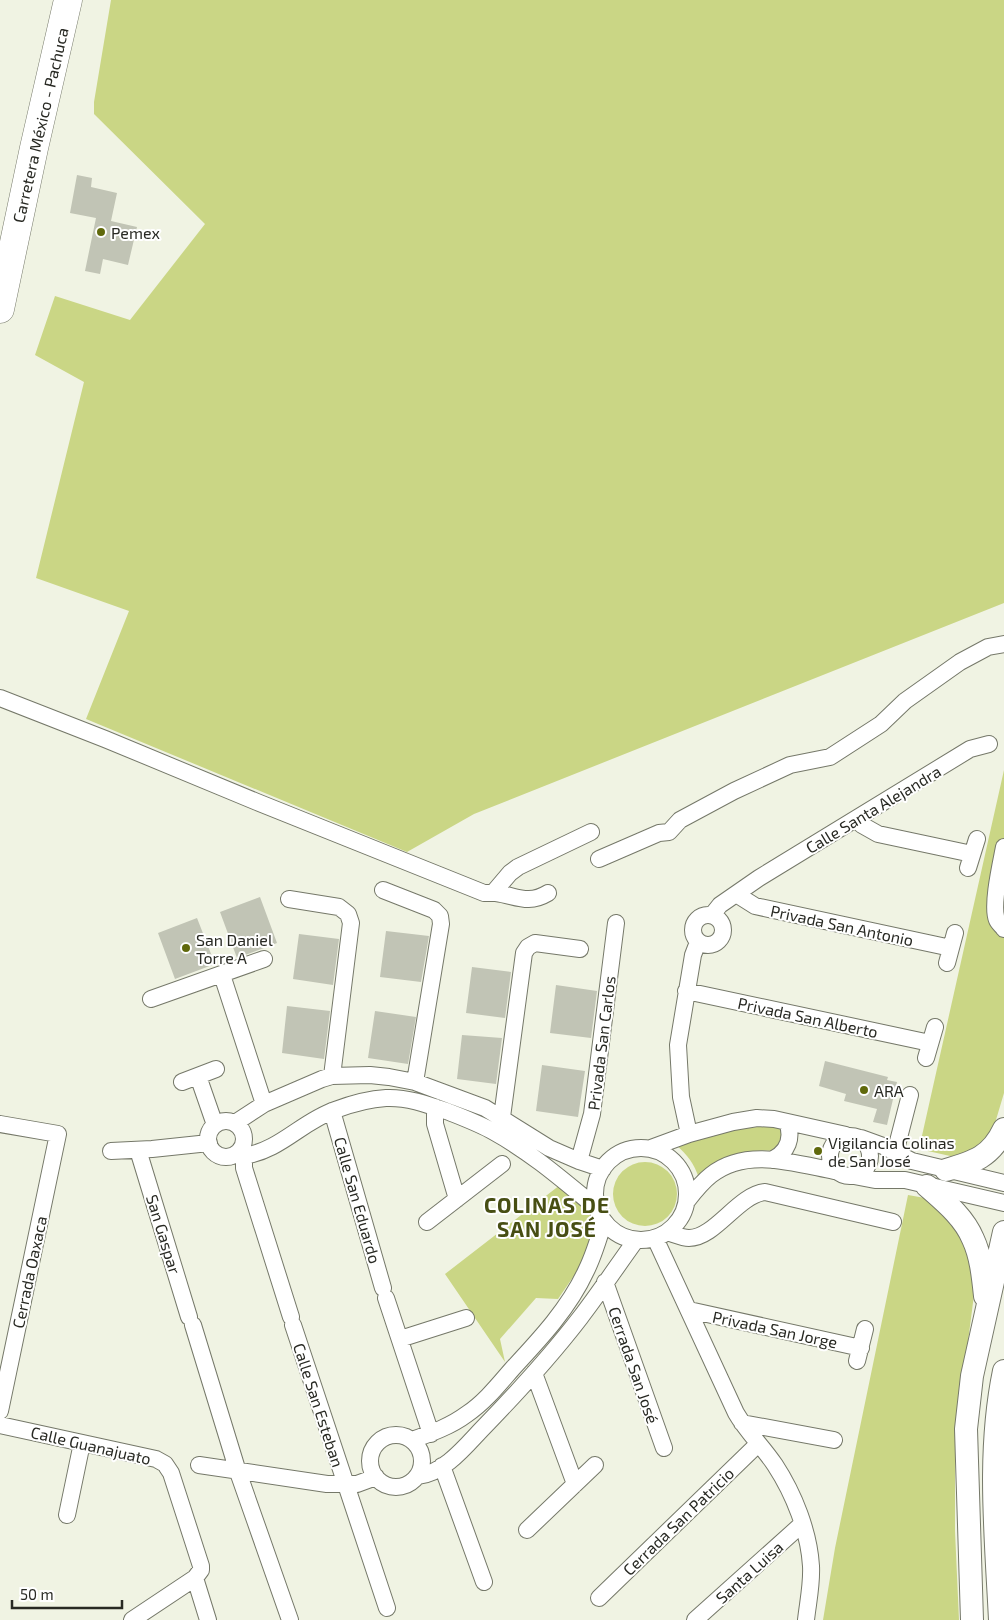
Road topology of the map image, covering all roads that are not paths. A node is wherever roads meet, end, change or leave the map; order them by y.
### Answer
1 (68, 0) edge
2 (0, 309) edge
3 (1004, 644) edge
4 (0, 698) edge
5 (990, 744) dead end
6 (856, 819) junction
7 (591, 832) dead end
8 (1004, 848) edge
9 (972, 854) dead end
10 (599, 860) dead end
11 (384, 890) dead end
12 (493, 893) junction
13 (548, 893) dead end
14 (736, 894) junction
15 (289, 898) dead end
16 (712, 915) junction
17 (616, 923) dead end
18 (1004, 929) edge
19 (698, 942) junction
20 (951, 948) dead end
21 (580, 949) dead end
22 (264, 959) dead end
23 (222, 975) junction
24 (686, 991) junction
25 (151, 999) dead end
26 (935, 1027) dead end
27 (216, 1069) dead end
28 (198, 1076) junction
29 (332, 1076) junction
30 (349, 1076) junction
31 (182, 1082) dead end
32 (415, 1082) junction
33 (910, 1095) dead end
34 (264, 1104) junction
35 (354, 1104) junction
36 (434, 1107) junction
37 (332, 1111) junction
38 (502, 1117) junction
39 (787, 1122) junction
40 (235, 1123) junction
41 (0, 1124) edge
42 (215, 1125) junction
43 (1004, 1129) edge
44 (689, 1134) junction
45 (853, 1137) junction
46 (209, 1143) junction
47 (528, 1144) junction
48 (651, 1148) junction
49 (138, 1150) junction
50 (111, 1151) dead end
51 (895, 1153) junction
52 (240, 1154) junction
53 (772, 1160) junction
54 (578, 1161) junction
55 (502, 1164) dead end
56 (603, 1169) junction
57 (946, 1170) junction
58 (834, 1171) junction
59 (854, 1176) junction
60 (1004, 1183) edge
61 (927, 1186) junction
62 (457, 1199) junction
63 (687, 1201) junction
64 (1004, 1203) edge
65 (601, 1215) junction
66 (427, 1222) dead end
67 (893, 1222) dead end
68 (1004, 1232) edge
69 (661, 1235) junction
70 (636, 1240) junction
71 (605, 1282) junction
72 (987, 1308) junction
73 (689, 1310) junction
74 (466, 1318) dead end
75 (865, 1329) dead end
76 (400, 1339) junction
77 (1004, 1371) edge
78 (534, 1373) junction
79 (972, 1376) junction
80 (1001, 1407) edge
81 (0, 1411) edge
82 (742, 1423) junction
83 (0, 1424) edge
84 (966, 1429) junction
85 (431, 1434) junction
86 (412, 1440) junction
87 (834, 1440) dead end
88 (82, 1442) junction
89 (758, 1444) junction
90 (664, 1448) dead end
91 (199, 1465) dead end
92 (595, 1465) dead end
93 (442, 1466) junction
94 (238, 1472) junction
95 (418, 1476) junction
96 (376, 1477) junction
97 (345, 1484) junction
98 (575, 1484) junction
99 (67, 1515) dead end
100 (802, 1524) junction
101 (527, 1530) dead end
102 (195, 1578) junction
103 (484, 1582) dead end
104 (599, 1598) dead end
105 (387, 1608) dead end
106 (132, 1620) edge
107 (208, 1620) edge
108 (290, 1620) edge
109 (695, 1620) edge
110 (806, 1620) edge
111 (972, 1620) edge
112 (1000, 1620) edge

1 - 2 highway, Carretera México - Pachuca
3 - 10 street
4 - 12 street
5 - 6 street, Calle Santa Alejandra
6 - 9 street
6 - 14 street, Calle Santa Alejandra
7 - 12 street
8 - 18 street
11 - 32 street
12 - 13 street
14 - 16 street, Calle Santa Alejandra
14 - 20 street, Privada San Antonio
15 - 29 street
16 - 19 street
16 - 19 street
17 - 54 street, Privada San Carlos
19 - 24 street
21 - 38 street
22 - 23 street
23 - 25 street
23 - 34 street
24 - 26 street, Privada San Alberto
24 - 44 street
27 - 28 street
28 - 31 street
28 - 42 street
29 - 30 street
29 - 34 street
30 - 32 street
30 - 35 street
32 - 38 street
33 - 51 street
34 - 40 street
35 - 36 street
35 - 37 street
36 - 47 street
36 - 62 street
37 - 52 street
37 - 76 street, Calle San Eduardo
38 - 47 street
39 - 44 street
39 - 45 street
39 - 53 street
40 - 42 street
40 - 52 street
41 - 81 street, Cerrada Oaxaca
42 - 46 street
43 - 57 main road
44 - 48 street
45 - 51 street
45 - 58 street
45 - 59 street
46 - 49 street
46 - 52 street
47 - 54 street
47 - 65 street
48 - 56 street
48 - 63 street
49 - 50 street
49 - 94 street, San Gaspar
51 - 57 street
52 - 97 street, Calle San Esteban
53 - 58 street
53 - 63 street
54 - 56 street
55 - 62 street
56 - 65 street
57 - 60 street
58 - 59 street
59 - 61 street
61 - 64 street
61 - 72 main road
62 - 66 street
63 - 69 street
65 - 70 street
65 - 85 street
67 - 69 street
68 - 72 main road
69 - 70 street
69 - 73 street
70 - 71 street
71 - 78 street
71 - 90 street, Cerrada San José
72 - 79 main road
73 - 75 street, Privada San Jorge
73 - 82 street
74 - 76 street
76 - 85 street, Calle San Eduardo
77 - 80 main road
78 - 93 street
78 - 98 street
79 - 80 main road
79 - 84 main road
80 - 84 main road
80 - 112 main road
82 - 87 street
82 - 89 street
83 - 88 street, Calle Guanajuato
84 - 111 main road
85 - 86 street
86 - 95 street
86 - 96 street
88 - 99 street
88 - 102 street, Calle Guanajuato
89 - 100 street
89 - 104 street, Cerrada San Patricio
91 - 94 street
92 - 98 street
93 - 95 street
93 - 103 street
94 - 97 street
94 - 108 street, San Gaspar
95 - 96 street
96 - 97 street
97 - 105 street, Calle San Esteban
98 - 101 street
100 - 109 street, Santa Luisa
100 - 110 street
102 - 106 street
102 - 107 street, Calle Guanajuato

